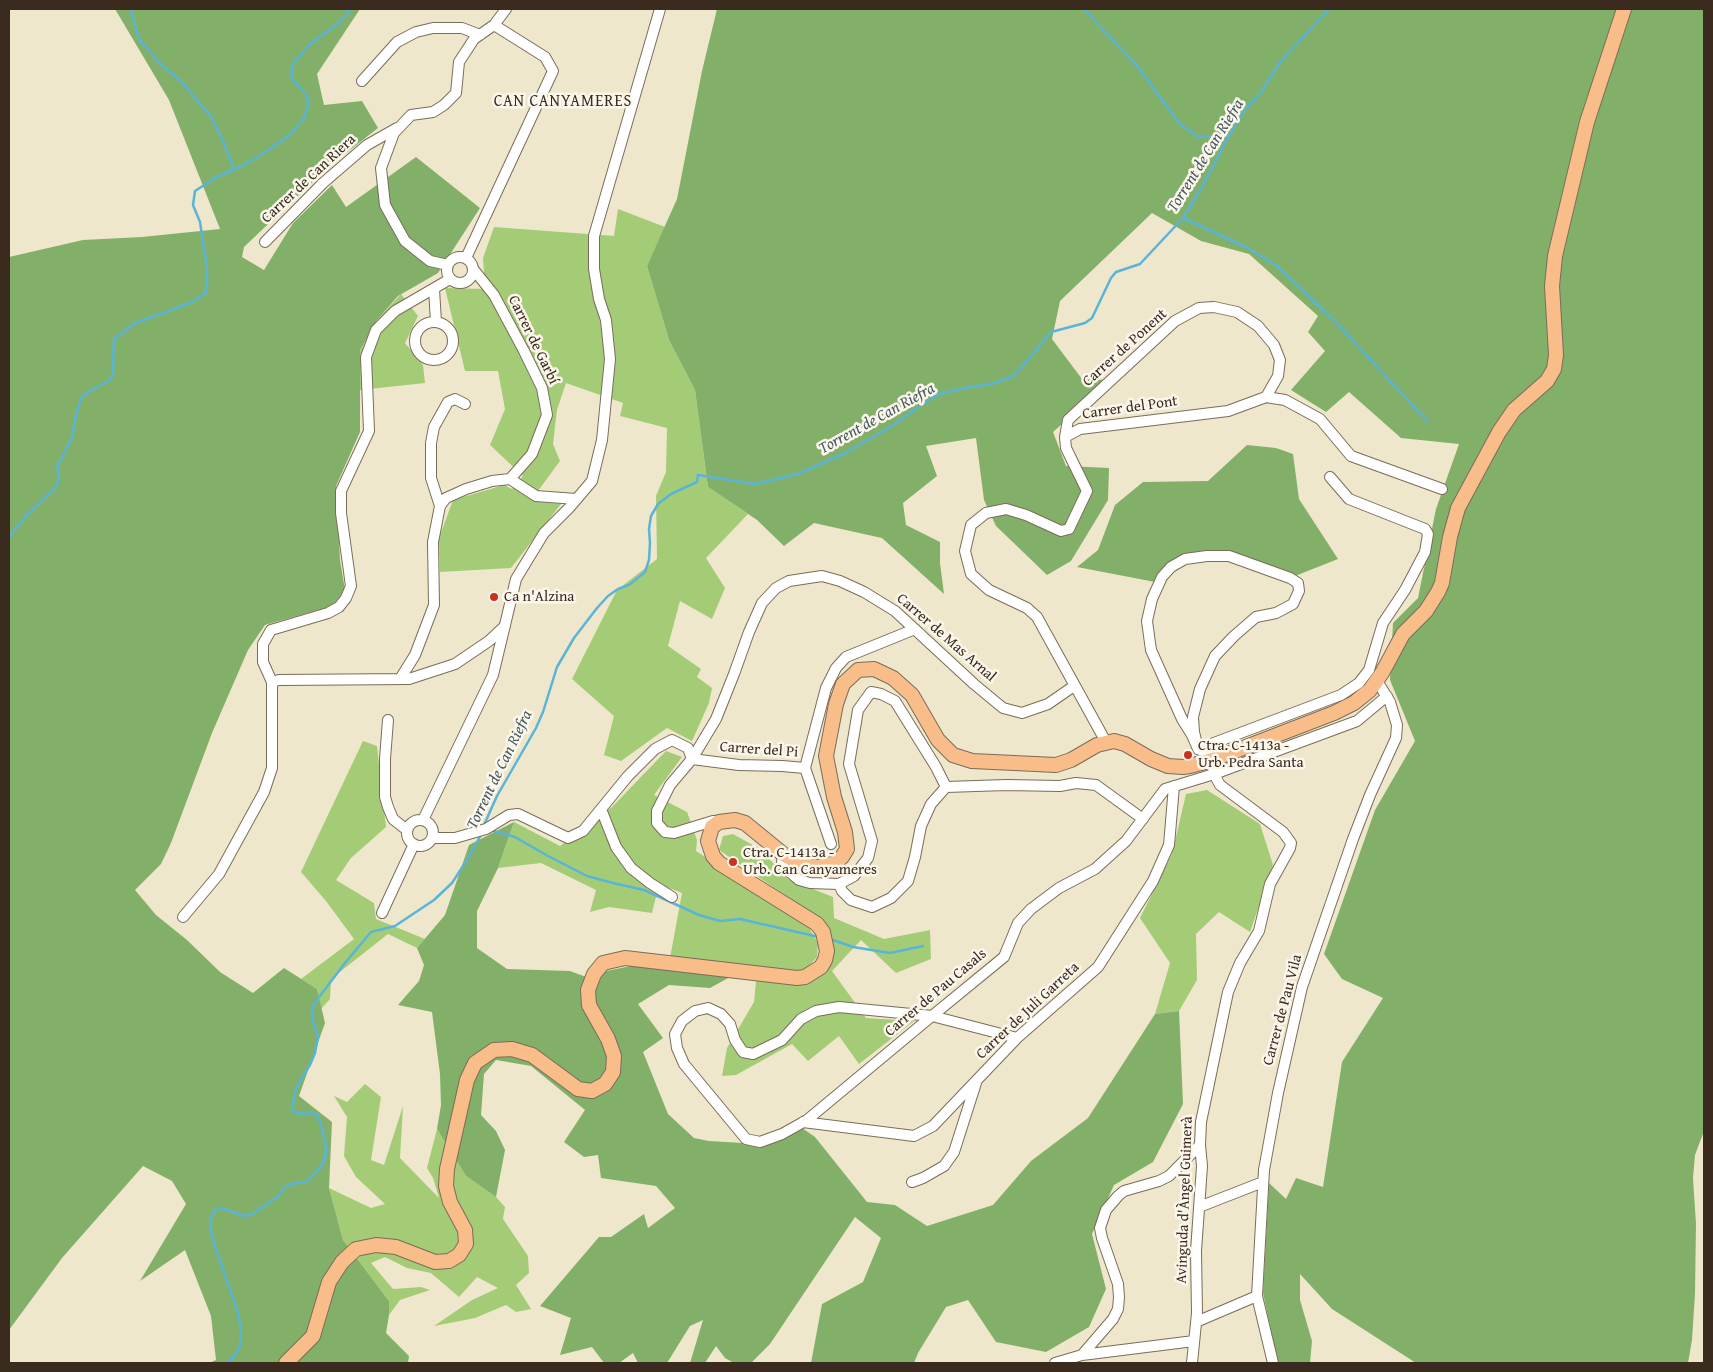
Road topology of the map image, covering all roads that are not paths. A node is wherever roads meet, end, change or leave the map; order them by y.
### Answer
1 (506, 9) edge
2 (660, 9) edge
3 (1624, 9) edge
4 (494, 25) junction
5 (480, 35) junction
6 (362, 81) dead end
7 (402, 125) junction
8 (265, 242) dead end
9 (466, 258) junction
10 (448, 265) junction
11 (474, 270) junction
12 (450, 278) junction
13 (434, 289) junction
14 (436, 322) dead end
15 (1266, 397) junction
16 (465, 404) dead end
17 (1065, 437) junction
18 (1330, 477) dead end
19 (510, 479) junction
20 (1442, 489) dead end
21 (576, 499) junction
22 (440, 506) junction
23 (504, 626) junction
24 (915, 629) junction
25 (400, 679) junction
26 (1377, 681) junction
27 (272, 682) junction
28 (1074, 686) junction
29 (1387, 696) junction
30 (388, 720) dead end
31 (1106, 742) junction
32 (1198, 749) junction
33 (692, 759) junction
34 (1213, 767) junction
35 (805, 768) junction
36 (1192, 769) junction
37 (1174, 786) junction
38 (946, 787) junction
39 (600, 809) junction
40 (1143, 819) junction
41 (423, 820) junction
42 (718, 822) junction
43 (694, 826) junction
44 (407, 830) junction
45 (432, 838) junction
46 (708, 838) junction
47 (414, 844) junction
48 (830, 844) dead end
49 (783, 854) junction
50 (839, 884) junction
51 (672, 897) dead end
52 (382, 913) dead end
53 (183, 917) dead end
54 (932, 1016) junction
55 (1017, 1038) junction
56 (977, 1080) junction
57 (803, 1122) junction
58 (1200, 1145) junction
59 (912, 1182) dead end
60 (1263, 1182) junction
61 (1198, 1207) junction
62 (1257, 1296) junction
63 (1196, 1322) junction
64 (1194, 1341) junction
65 (1082, 1356) junction
66 (286, 1363) edge
67 (1055, 1363) edge
68 (1192, 1363) edge
69 (1273, 1363) edge

1 - 4 street, Carrer de Can Riera
2 - 21 street
3 - 26 main road
4 - 5 street, Carrer de Can Riera
4 - 9 street
5 - 6 street
5 - 7 street, Carrer de Can Riera
7 - 8 street, Carrer de Can Riera
7 - 10 street
9 - 10 street
9 - 11 street
10 - 12 street
11 - 12 street
11 - 19 street, Carrer de Garbí
12 - 13 street
13 - 14 street
13 - 27 street
15 - 17 street, Carrer del Pont
15 - 17 street, Carrer de Ponent
15 - 20 street
16 - 22 street
17 - 28 street
18 - 32 street
19 - 21 street
19 - 22 street
21 - 23 street
22 - 25 street
23 - 25 street
23 - 41 street
24 - 28 street, Carrer de Mas Arnal
24 - 33 street, Carrer de Mas Arnal
24 - 35 street
25 - 27 street
26 - 29 street, Carrer de Pau Vila
26 - 34 main road
27 - 53 street
28 - 31 street
29 - 34 street
29 - 60 street, Carrer de Pau Vila
30 - 44 street
31 - 36 main road
31 - 49 main road
32 - 32 street
32 - 34 street
32 - 36 street
33 - 35 street, Carrer del Pi
33 - 39 street
33 - 43 street, Carrer de Mas Arnal
34 - 36 main road
34 - 58 street, Avinguda d'Àngel Guimerà
35 - 48 street, Carrer del Pi
36 - 37 street, Carrer de Pau Casals
37 - 40 street, Carrer de Pau Casals
37 - 55 street, Carrer de Juli Garreta
38 - 40 street
38 - 50 street
38 - 50 street
39 - 45 street
39 - 51 street
40 - 54 street, Carrer de Pau Casals
41 - 44 street
41 - 45 street
42 - 43 street
42 - 46 main road
42 - 49 main road
43 - 46 street
44 - 47 street
45 - 47 street
46 - 66 main road
47 - 52 street
49 - 50 street
54 - 55 street
54 - 57 street, Carrer de Pau Casals
54 - 57 street, Carrer de Pau Casals
55 - 56 street, Carrer de Juli Garreta
56 - 57 street, Carrer de Juli Garreta
56 - 59 street
58 - 61 street, Avinguda d'Àngel Guimerà
58 - 65 street
60 - 61 street
60 - 62 street, Carrer de Pau Vila
61 - 63 street, Avinguda d'Àngel Guimerà
62 - 63 street
62 - 69 street, Carrer de Pau Vila
63 - 64 street, Avinguda d'Àngel Guimerà
64 - 65 street
64 - 68 street, Avinguda d'Àngel Guimerà
65 - 67 street

